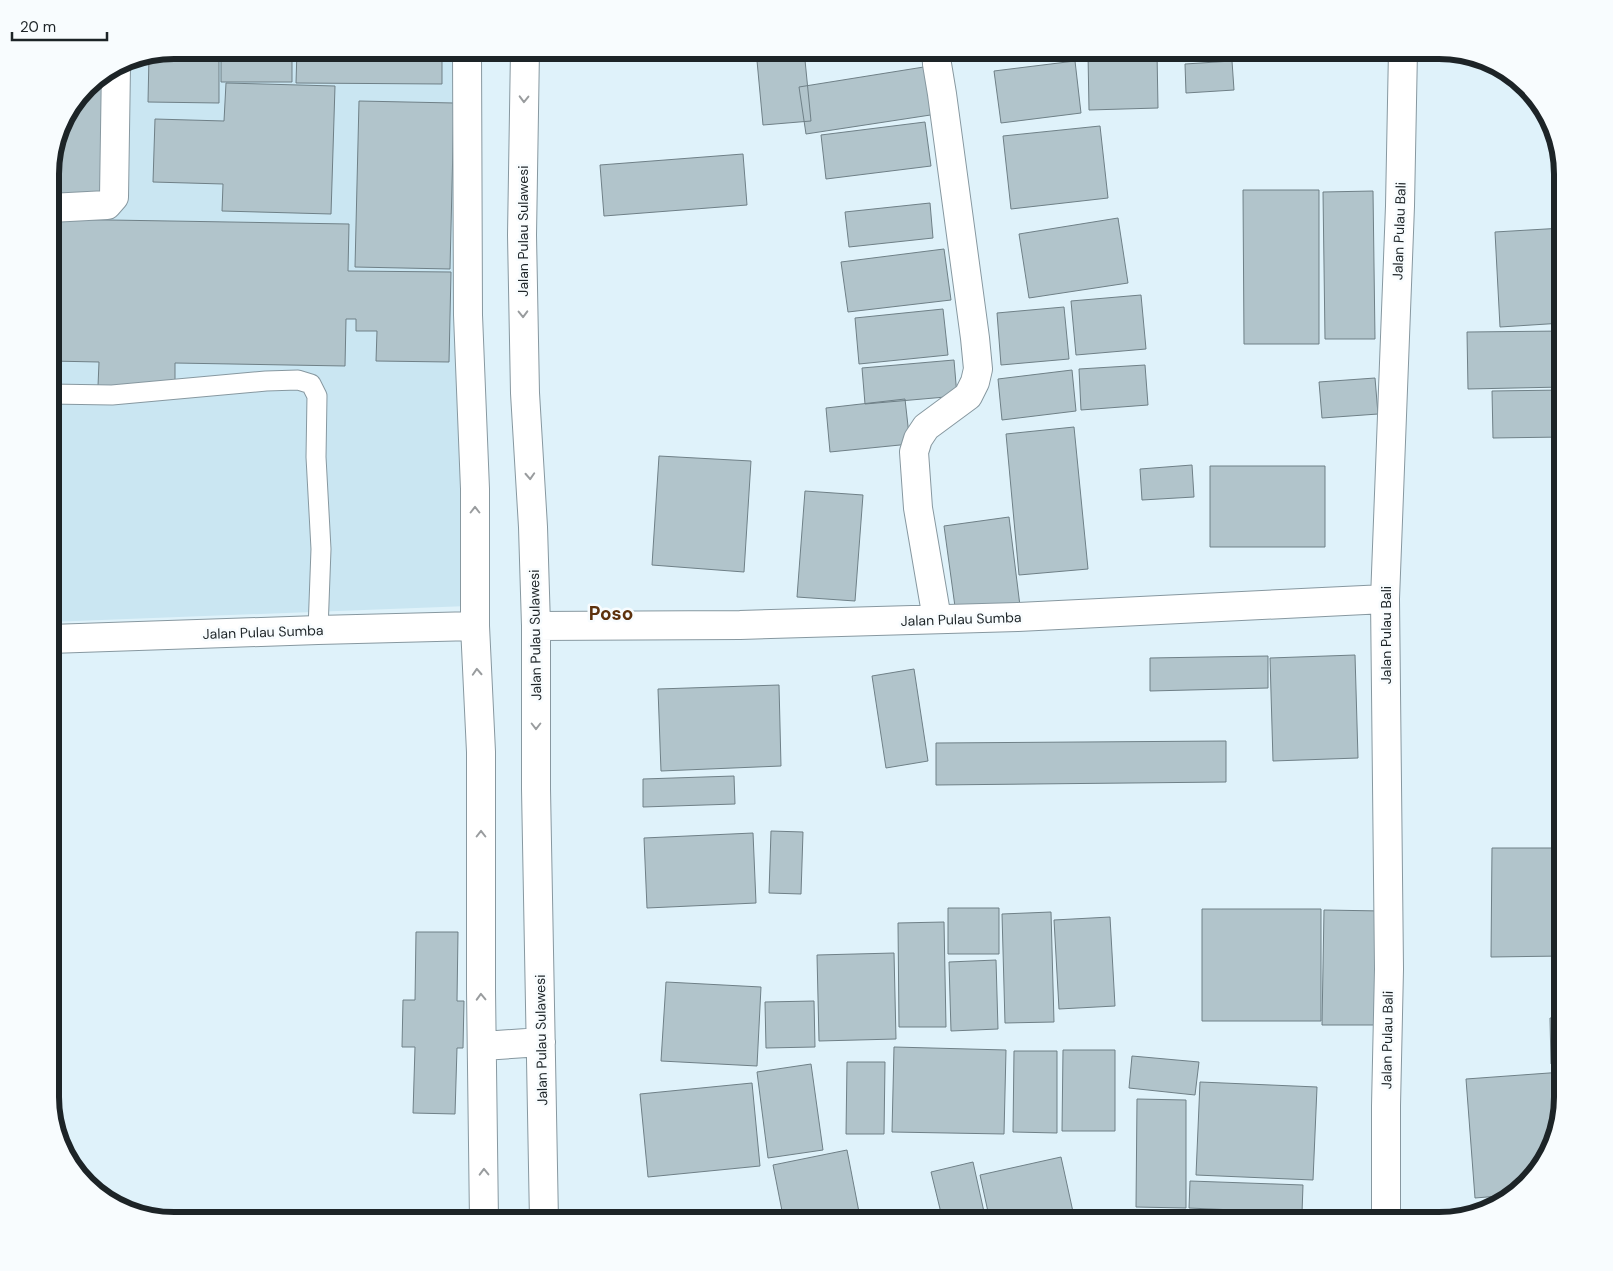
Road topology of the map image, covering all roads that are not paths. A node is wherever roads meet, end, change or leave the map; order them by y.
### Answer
1 (467, 59) edge
2 (525, 59) edge
3 (937, 59) edge
4 (1403, 59) edge
5 (116, 75) edge
6 (59, 208) edge
7 (59, 394) edge
8 (1385, 599) junction
9 (937, 619) junction
10 (475, 626) junction
11 (536, 626) junction
12 (318, 630) junction
13 (59, 639) edge
14 (541, 1042) junction
15 (483, 1046) junction
16 (484, 1212) edge
17 (544, 1212) edge
18 (1386, 1212) edge

10 -> 1 street
2 -> 11 street, Jalan Pulau Sulawesi
3 - 9 street
4 - 8 street, Jalan Pulau Bali
5 - 6 street
7 - 12 lane
8 - 9 street, Jalan Pulau Sumba
8 - 18 street, Jalan Pulau Bali
9 - 11 street, Jalan Pulau Sumba
10 - 12 street, Jalan Pulau Sumba
15 -> 10 street
11 -> 14 street, Jalan Pulau Sulawesi
12 - 13 street, Jalan Pulau Sumba
14 - 15 street
14 - 17 street, Jalan Pulau Sulawesi
16 -> 15 street

